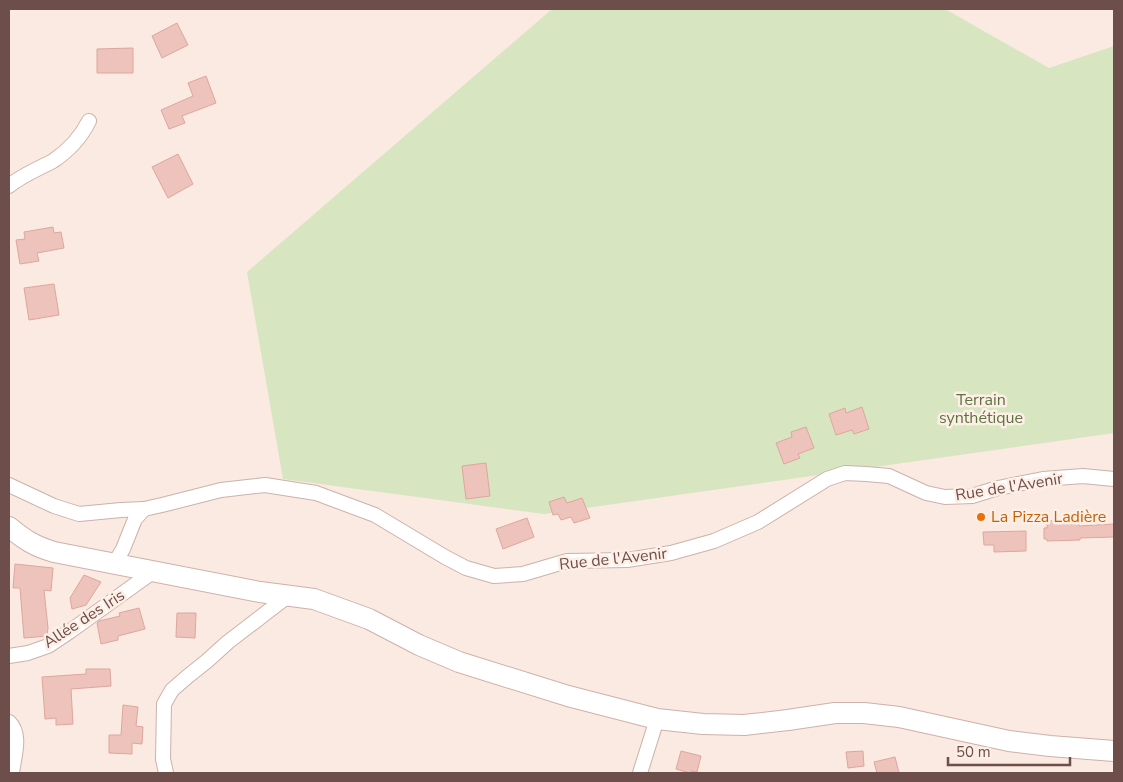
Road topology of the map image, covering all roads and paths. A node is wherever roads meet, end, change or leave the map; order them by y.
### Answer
1 (89, 121) dead end
2 (9, 186) edge
3 (1114, 479) edge
4 (9, 485) edge
5 (144, 509) junction
6 (13, 533) edge
7 (114, 564) junction
8 (154, 571) junction
9 (288, 596) junction
10 (9, 656) edge
11 (657, 719) junction
12 (9, 722) edge
13 (1114, 751) edge
14 (12, 773) edge
15 (166, 773) edge
16 (640, 773) edge

1 - 2 street
3 - 5 street, Rue de l'Avenir
4 - 5 street, Rue de l'Avenir
5 - 7 street
6 - 7 street
7 - 8 street
8 - 9 street
8 - 10 street, Allée des Iris
9 - 11 street
9 - 15 street
11 - 13 street
11 - 16 street
12 - 14 street

